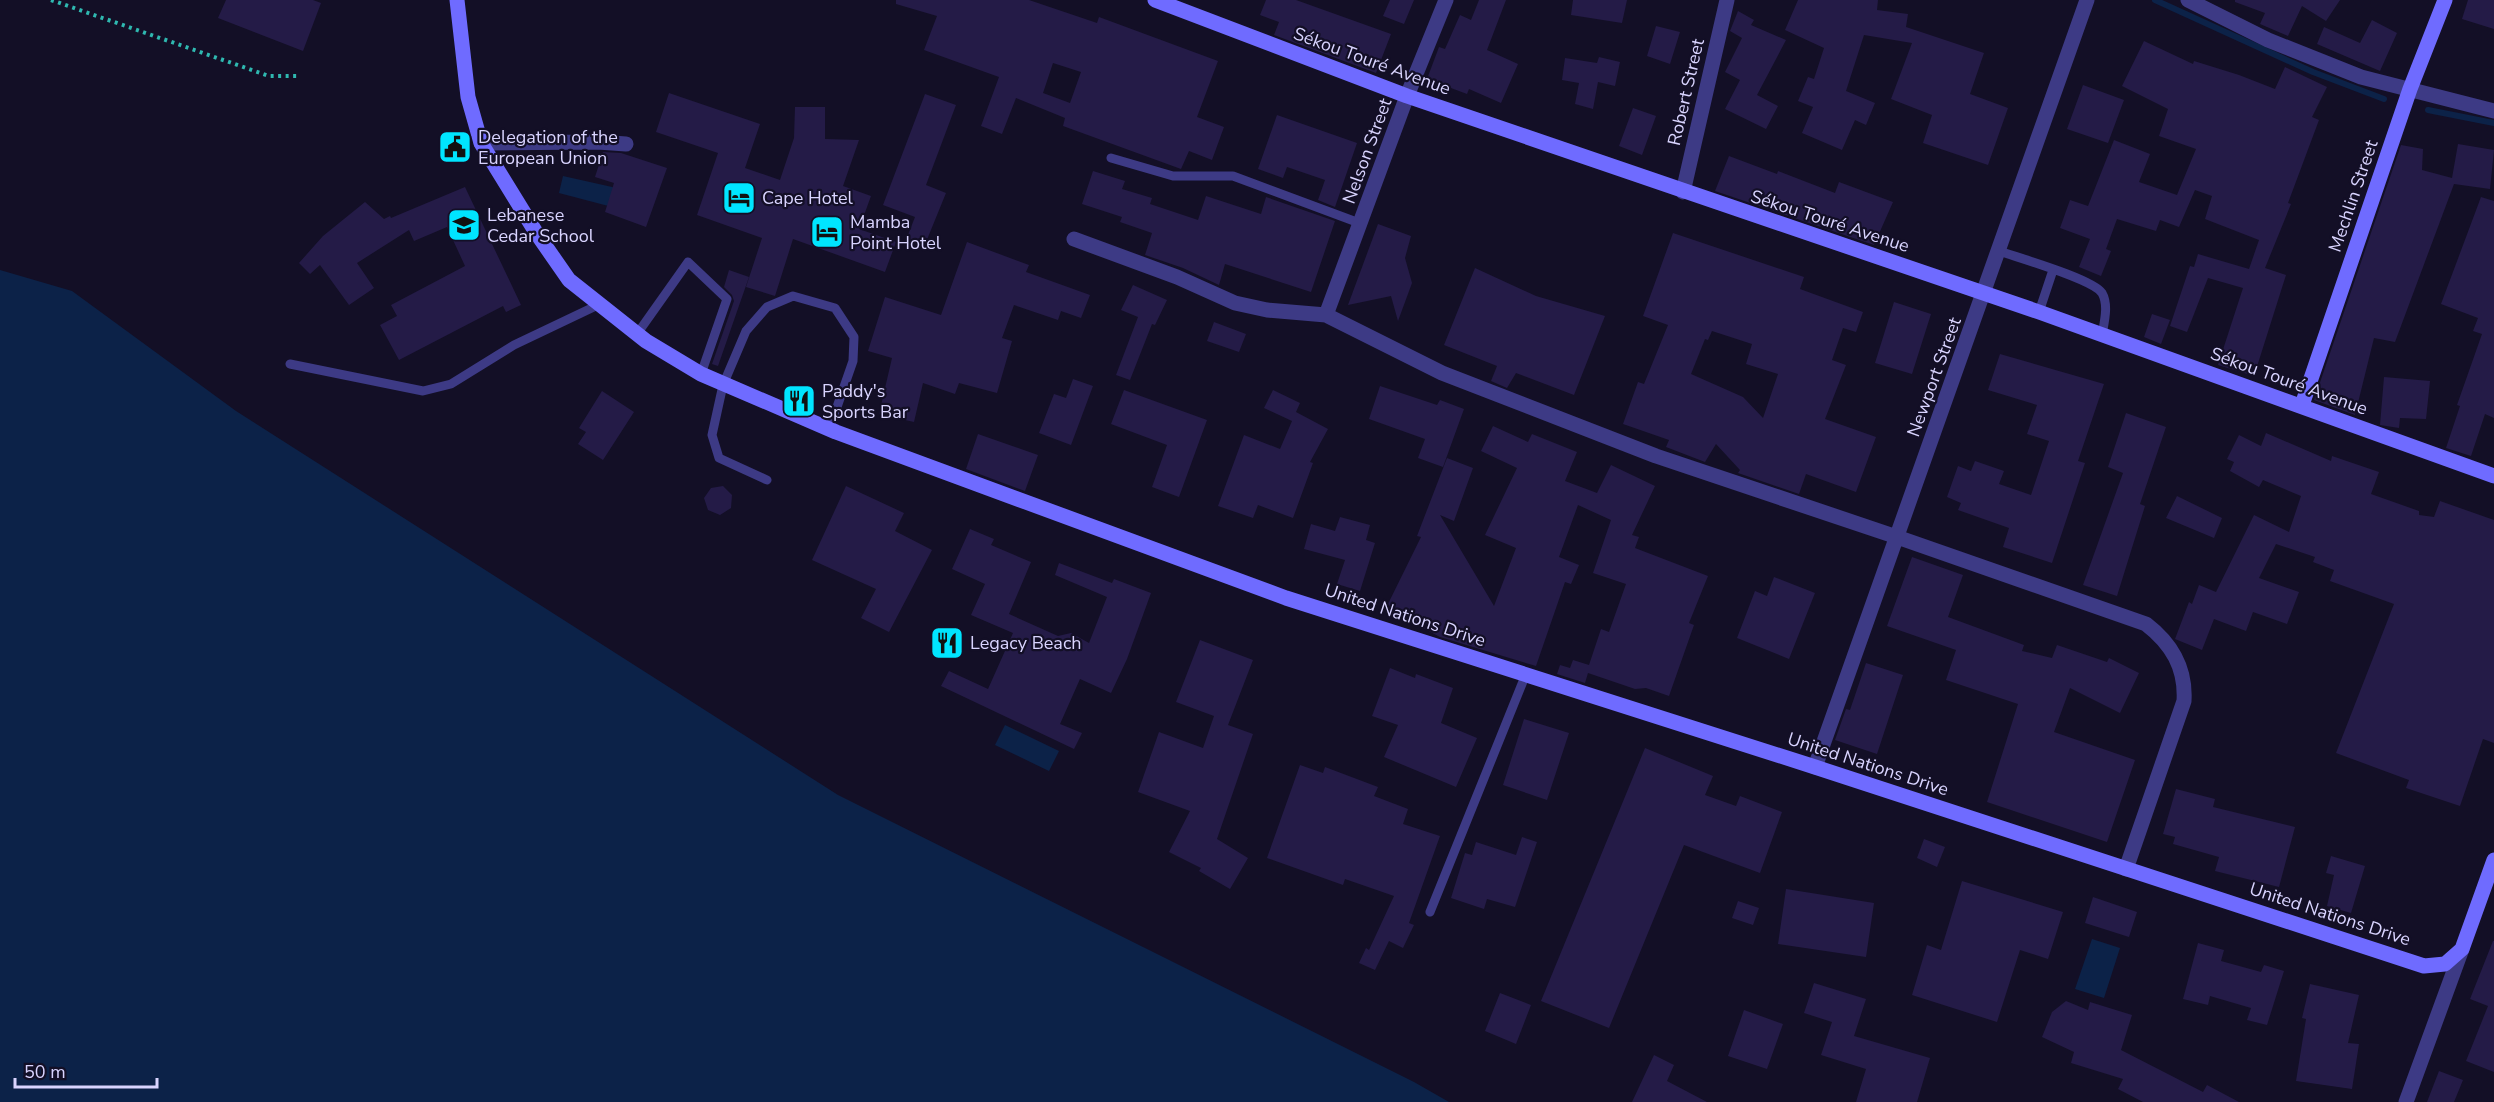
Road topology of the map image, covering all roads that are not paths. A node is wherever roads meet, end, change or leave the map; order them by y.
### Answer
1 (457, 0) edge
2 (1155, 0) edge
3 (1446, 0) edge
4 (1727, 0) edge
5 (2087, 0) edge
6 (2188, 0) edge
7 (2445, 0) edge
8 (2410, 89) junction
9 (1407, 96) junction
10 (2494, 111) edge
11 (481, 142) junction
12 (626, 144) dead end
13 (1111, 158) dead end
14 (1683, 192) junction
15 (1362, 224) junction
16 (1074, 239) dead end
17 (1999, 251) junction
18 (2053, 270) junction
19 (1984, 293) junction
20 (598, 305) junction
21 (2039, 312) junction
22 (1326, 315) junction
23 (637, 334) junction
24 (2102, 335) junction
25 (290, 364) dead end
26 (701, 374) junction
27 (723, 385) junction
28 (2302, 405) junction
29 (830, 430) junction
30 (2494, 476) edge
31 (767, 480) dead end
32 (1897, 537) junction
33 (1526, 674) junction
34 (1815, 767) junction
35 (2494, 860) edge
36 (2126, 869) junction
37 (1430, 912) dead end
38 (2462, 949) junction
39 (2406, 1102) edge

1 - 11 street, United Nations Drive
2 - 9 street, Sékou Touré Avenue
3 - 9 street, Nelson Street
4 - 14 street, Robert Street
5 - 17 street, Newport Street
6 - 8 street
7 - 8 street, Mechlin Street
8 - 10 street
8 - 28 street, Mechlin Street
9 - 14 street, Sékou Touré Avenue
9 - 15 street, Nelson Street
11 - 12 street
11 - 20 street, United Nations Drive
13 - 15 lane
14 - 19 street, Sékou Touré Avenue
15 - 22 street, Nelson Street
16 - 22 street
17 - 18 lane
17 - 19 street, Newport Street
18 - 21 lane
18 - 24 lane
19 - 21 street, Sékou Touré Avenue
19 - 32 street, Newport Street
20 - 23 street, United Nations Drive
20 - 25 lane
21 - 24 street, Sékou Touré Avenue
22 - 32 street
23 - 26 street, United Nations Drive
23 - 26 lane
24 - 28 street, Sékou Touré Avenue
26 - 27 street, United Nations Drive
27 - 29 street, United Nations Drive
27 - 29 lane
27 - 31 lane
28 - 30 street, Sékou Touré Avenue
29 - 33 street, United Nations Drive
32 - 34 street, Newport Street
32 - 36 street
33 - 34 street, United Nations Drive
33 - 37 lane
34 - 36 street, United Nations Drive
35 - 38 street
36 - 38 street, United Nations Drive
38 - 39 street

